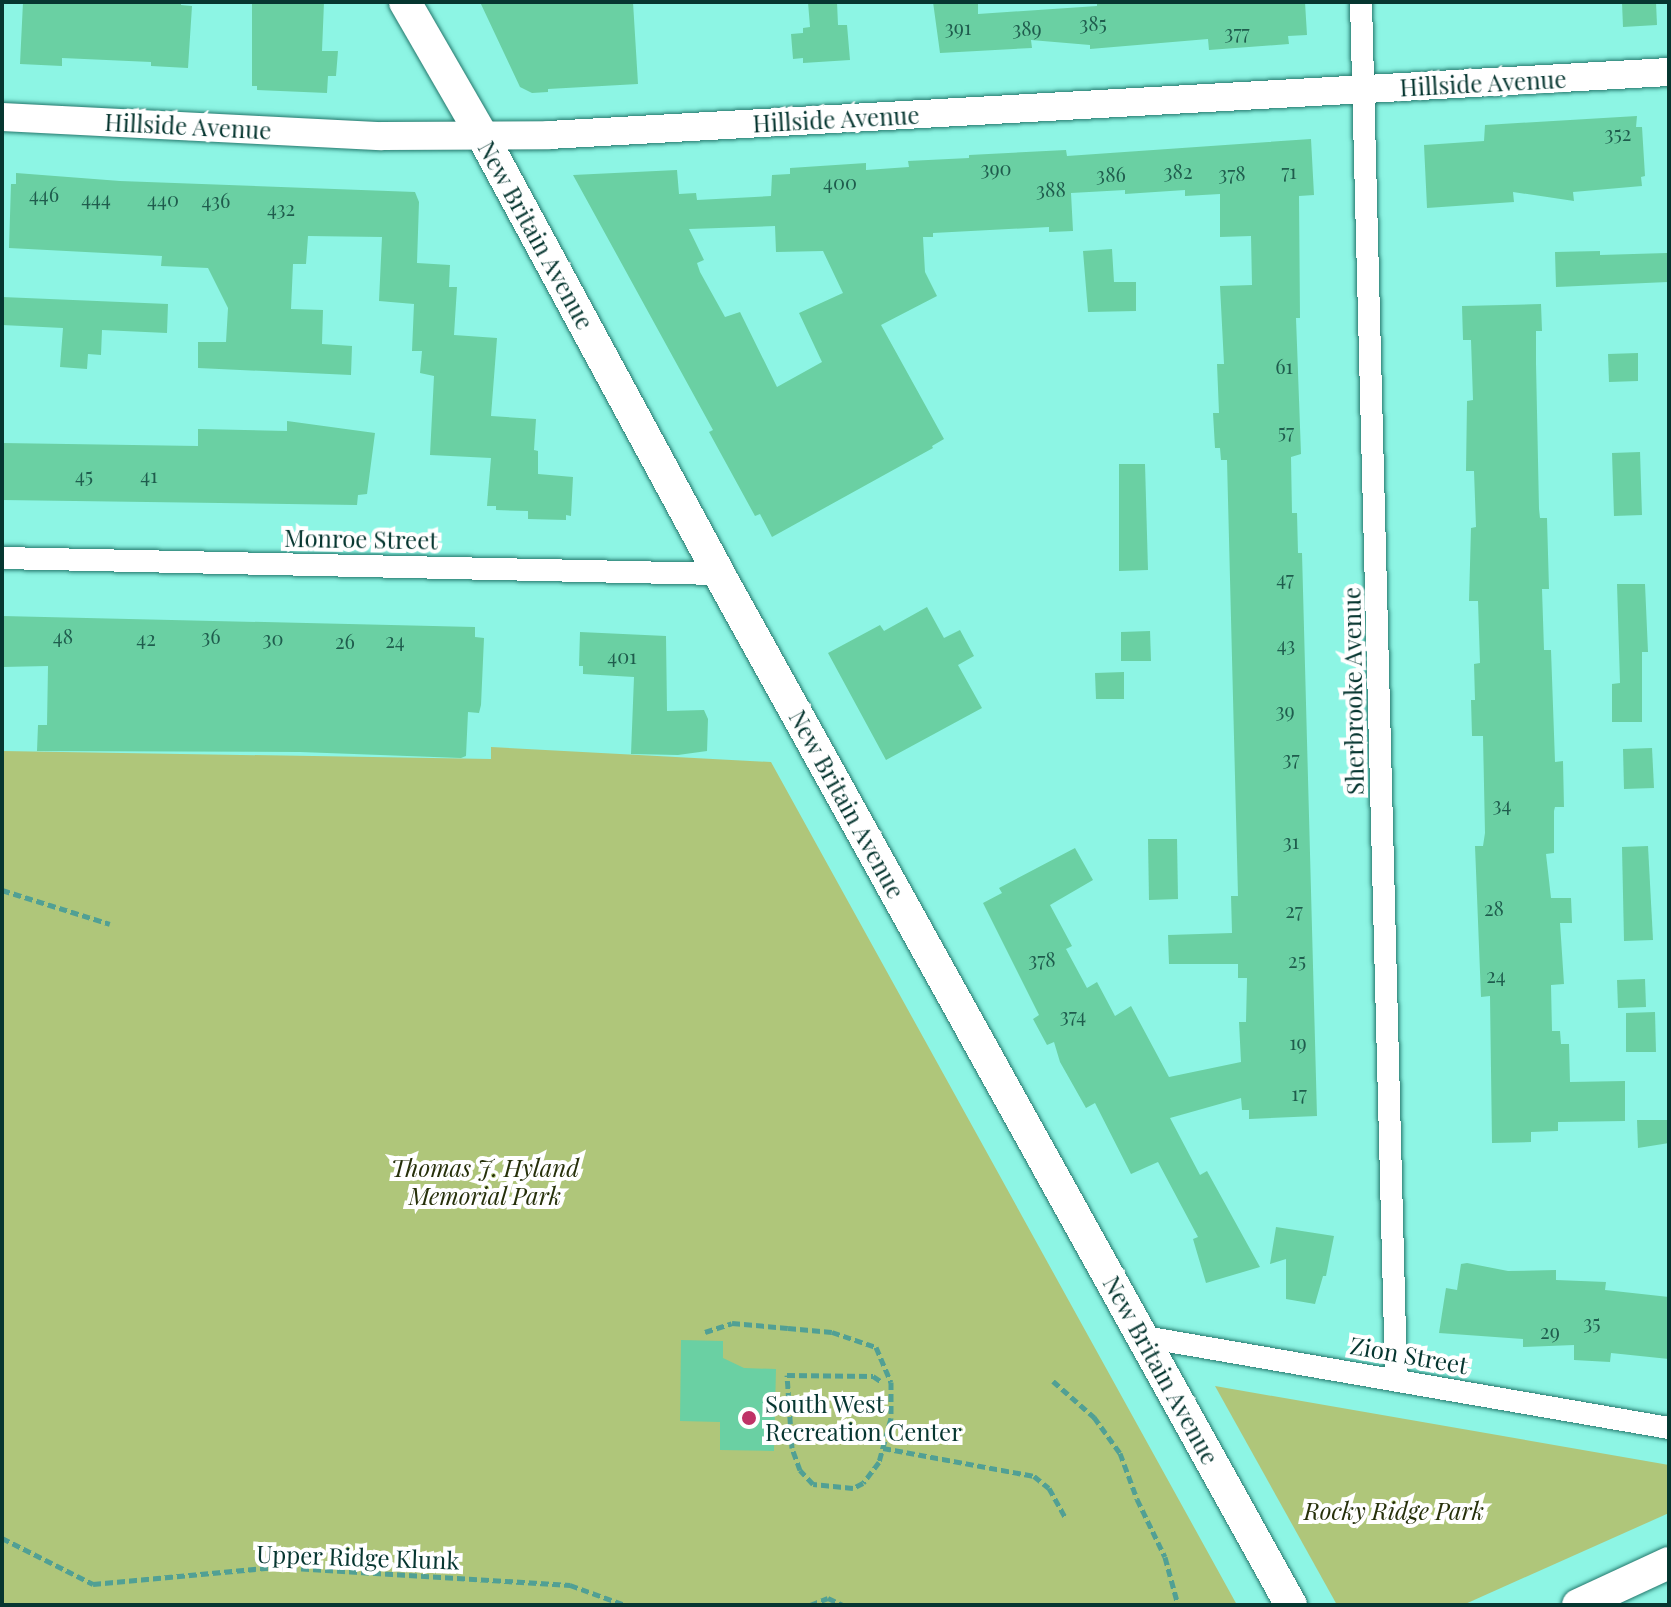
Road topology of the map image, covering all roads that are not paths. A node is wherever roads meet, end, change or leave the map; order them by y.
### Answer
1 (405, 2) edge
2 (1361, 2) edge
3 (1669, 72) edge
4 (1363, 90) junction
5 (2, 117) edge
6 (483, 137) junction
7 (2, 558) edge
8 (719, 574) junction
9 (1139, 1336) junction
10 (1396, 1379) junction
11 (1669, 1428) edge
12 (1669, 1563) edge
13 (1291, 1605) edge
14 (1578, 1605) edge

1 - 6 main road, New Britain Avenue
2 - 4 street, Sherbrooke Avenue
3 - 4 street, Hillside Avenue
4 - 6 street, Hillside Avenue
4 - 10 street, Sherbrooke Avenue
5 - 6 street, Hillside Avenue
6 - 8 main road, New Britain Avenue
7 - 8 street, Monroe Street
8 - 9 main road, New Britain Avenue
9 - 10 street, Zion Street
9 - 13 main road, New Britain Avenue
10 - 11 street, Zion Street
12 - 14 main road

